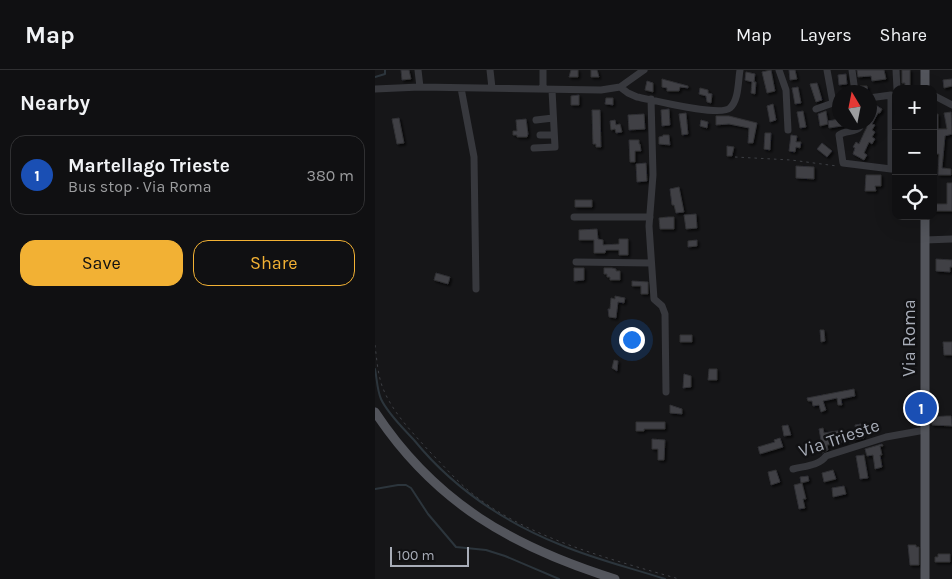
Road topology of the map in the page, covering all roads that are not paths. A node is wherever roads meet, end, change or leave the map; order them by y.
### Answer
1 (418, 70) edge
2 (490, 70) edge
3 (543, 70) edge
4 (644, 70) edge
5 (740, 70) edge
6 (779, 70) edge
7 (827, 70) edge
8 (852, 70) edge
9 (896, 70) edge
10 (925, 70) edge
11 (854, 85) edge
12 (897, 85) edge
13 (925, 85) edge
14 (420, 87) junction
15 (620, 87) junction
16 (461, 88) junction
17 (492, 88) junction
18 (832, 88) edge
19 (375, 89) edge
20 (543, 90) junction
21 (552, 90) junction
22 (877, 97) edge
23 (937, 97) edge
24 (651, 99) junction
25 (832, 104) edge
26 (952, 105) edge
27 (816, 109) dead end
28 (553, 118) junction
29 (536, 120) dead end
30 (788, 130) dead end
31 (858, 130) edge
32 (554, 135) junction
33 (540, 136) dead end
34 (534, 148) dead end
35 (891, 168) edge
36 (574, 216) dead end
37 (650, 216) junction
38 (925, 220) edge
39 (952, 239) edge
40 (925, 240) junction
41 (576, 262) dead end
42 (651, 264) junction
43 (476, 288) dead end
44 (666, 392) dead end
45 (375, 412) edge
46 (925, 430) junction
47 (793, 469) dead end
48 (615, 579) edge
49 (925, 579) edge

1 - 14 street
2 - 17 street
3 - 20 street
4 - 15 street
5 - 24 street
6 - 30 street
7 - 18 street
8 - 11 street
9 - 12 street
10 - 13 main road
14 - 16 street
14 - 19 street
15 - 21 street
15 - 24 street
16 - 17 street
16 - 43 street
17 - 20 street
20 - 21 street
21 - 28 street
22 - 35 street
23 - 26 street
24 - 37 street
25 - 27 street
28 - 29 street
28 - 32 street
31 - 35 street
32 - 33 street
32 - 34 street
36 - 37 street
37 - 42 street
38 - 40 main road, Via Roma
39 - 40 street
40 - 46 main road, Via Roma
41 - 42 street
42 - 44 street
45 - 48 main road
46 - 47 street, Via Trieste
46 - 49 main road, Via Roma

